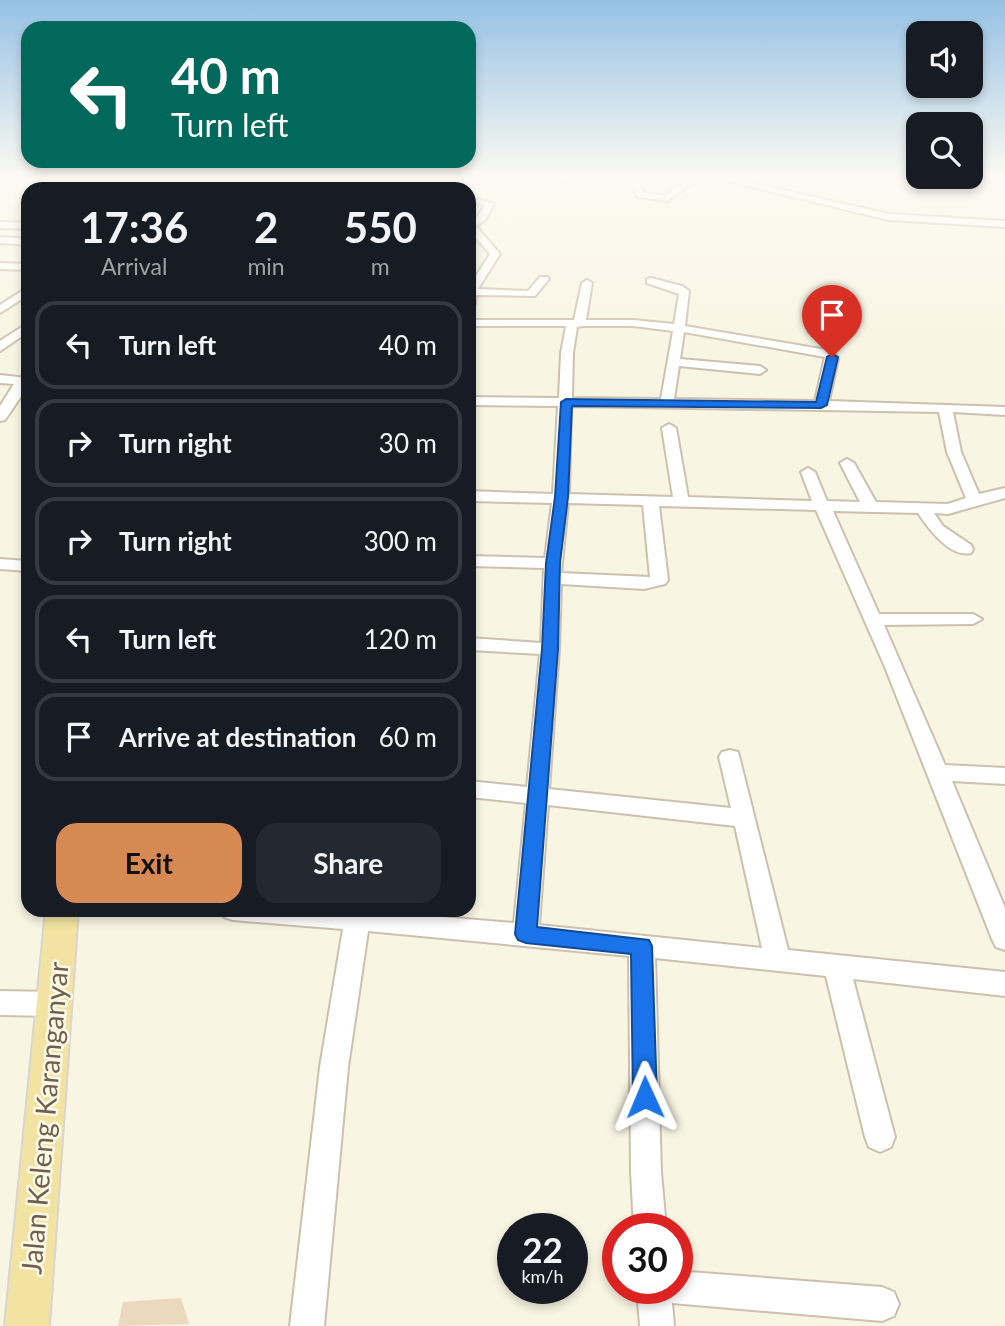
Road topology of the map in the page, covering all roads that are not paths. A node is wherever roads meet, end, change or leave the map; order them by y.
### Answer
1 (480, 238) edge
2 (0, 240) edge
3 (21, 242) edge
4 (0, 265) edge
5 (21, 266) edge
6 (544, 279) dead end
7 (651, 281) dead end
8 (587, 283) dead end
9 (476, 284) edge
10 (476, 292) edge
11 (21, 295) edge
12 (0, 310) edge
13 (14, 312) dead end
14 (476, 323) edge
15 (575, 324) junction
16 (679, 328) junction
17 (21, 331) edge
18 (0, 347) edge
19 (673, 362) junction
20 (761, 370) dead end
21 (0, 379) edge
22 (21, 381) edge
23 (21, 388) edge
24 (476, 401) edge
25 (566, 402) junction
26 (667, 403) junction
27 (821, 405) junction
28 (945, 408) junction
29 (1005, 411) edge
30 (0, 417) edge
31 (669, 428) dead end
32 (847, 463) dead end
33 (808, 472) dead end
34 (1005, 493) edge
35 (476, 496) edge
36 (562, 497) junction
37 (650, 499) junction
38 (681, 500) junction
39 (974, 500) junction
40 (823, 507) junction
41 (871, 508) junction
42 (923, 509) junction
43 (965, 549) dead end
44 (476, 562) edge
45 (0, 564) edge
46 (21, 566) edge
47 (553, 570) junction
48 (973, 619) dead end
49 (875, 620) junction
50 (476, 644) edge
51 (550, 649) junction
52 (730, 757) dead end
53 (937, 772) junction
54 (1005, 776) edge
55 (476, 790) edge
56 (536, 796) junction
57 (743, 818) junction
58 (61, 917) edge
59 (312, 917) edge
60 (357, 921) junction
61 (526, 934) junction
62 (1005, 939) edge
63 (642, 946) junction
64 (778, 962) junction
65 (837, 967) junction
66 (1005, 984) edge
67 (0, 1003) edge
68 (52, 1004) junction
69 (880, 1137) dead end
70 (649, 1213) edge
71 (693, 1289) edge
72 (655, 1304) edge
73 (882, 1304) dead end
74 (27, 1326) edge
75 (307, 1326) edge
76 (657, 1326) edge

1 - 9 street
2 - 3 street
4 - 5 street
6 - 10 street
7 - 16 street
8 - 15 street
11 - 12 street
12 - 13 street
14 - 15 street
15 - 16 street
15 - 25 street
16 - 19 street
16 - 27 street
17 - 18 street
19 - 20 street
19 - 26 street
21 - 22 street
23 - 30 street
24 - 25 street
25 - 26 street
25 - 36 street
26 - 27 street
27 - 28 street
28 - 29 street
28 - 39 street
31 - 38 street
32 - 41 street
33 - 40 street
34 - 39 street
35 - 36 street
36 - 37 street
36 - 47 street
37 - 38 street
37 - 47 street
38 - 40 street
39 - 42 street
40 - 41 street
40 - 49 street
41 - 42 street
42 - 43 street
44 - 47 street
45 - 46 street
47 - 51 street
48 - 49 street
49 - 53 street
50 - 51 street
51 - 56 street
52 - 57 street
53 - 54 street
53 - 62 street
55 - 56 street
56 - 57 street
56 - 61 street
57 - 64 street
58 - 68 main road, Jalan Keleng Karanganyar
59 - 60 street
60 - 61 street
60 - 75 street
61 - 63 street
63 - 64 street
63 - 70 street
64 - 65 street
65 - 66 street
65 - 69 street
67 - 68 street
68 - 74 main road, Jalan Keleng Karanganyar
71 - 73 street
72 - 76 street

